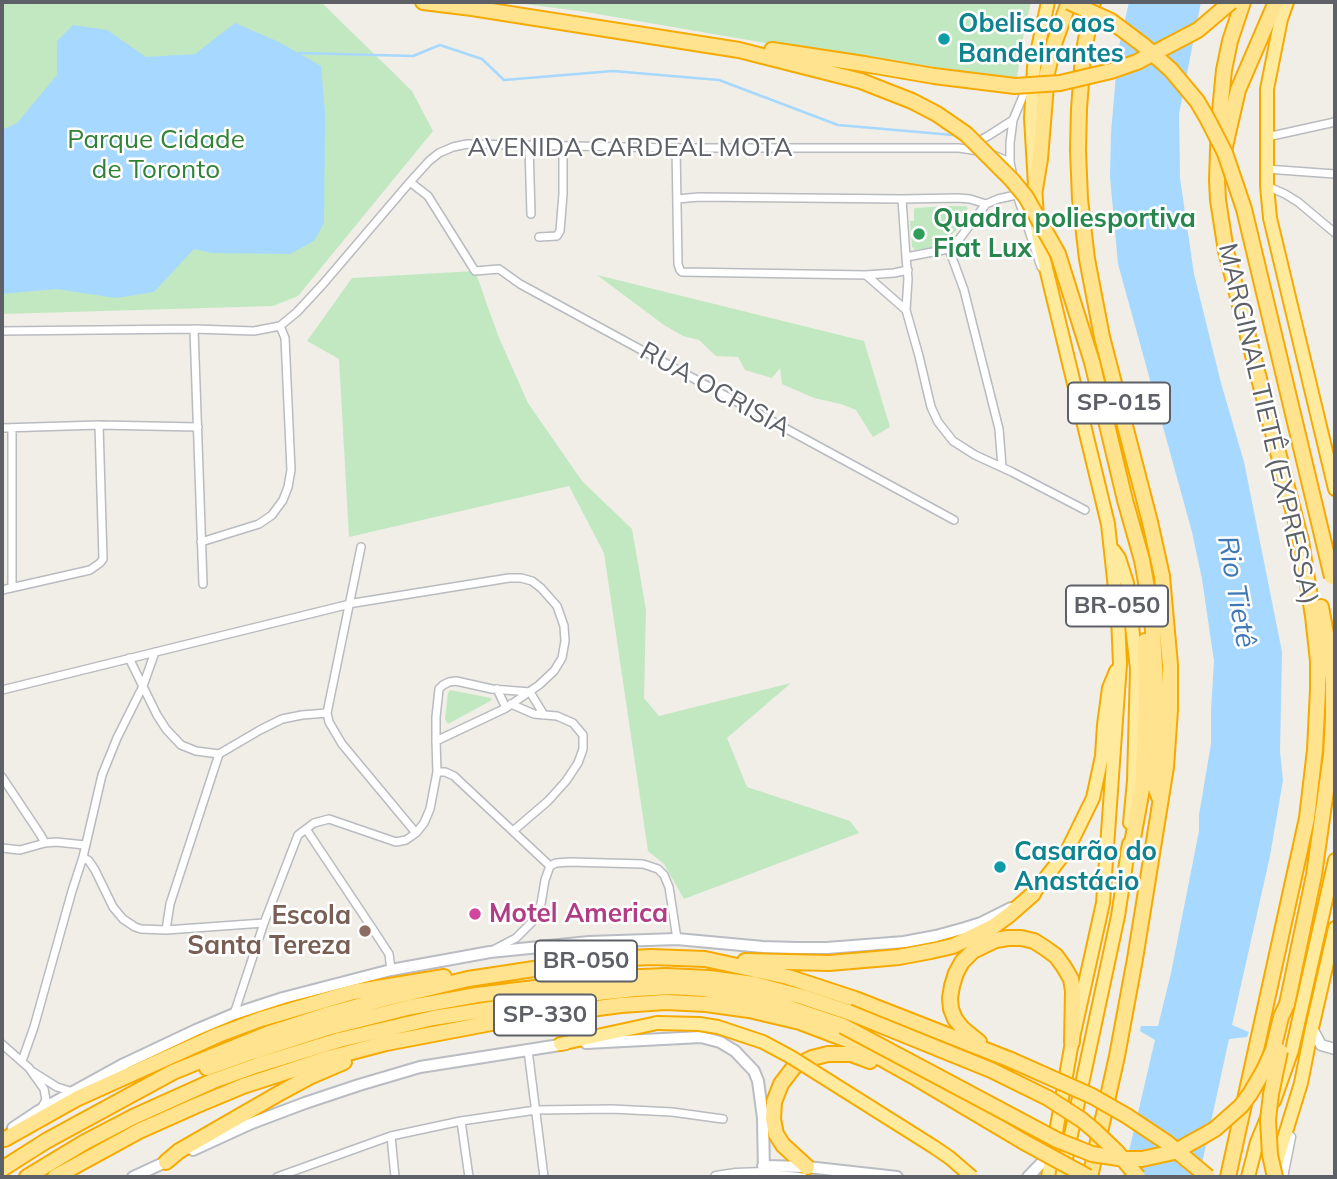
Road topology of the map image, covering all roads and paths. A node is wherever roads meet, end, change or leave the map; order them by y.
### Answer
1 (422, 2) edge
2 (1048, 2) edge
3 (1069, 2) edge
4 (1093, 2) edge
5 (1231, 2) edge
6 (1243, 2) edge
7 (1276, 2) edge
8 (1287, 2) edge
9 (739, 50) junction
10 (1034, 67) junction
11 (1013, 120) junction
12 (1335, 122) edge
13 (1267, 137) junction
14 (529, 146) junction
15 (563, 146) junction
16 (676, 148) junction
17 (959, 148) junction
18 (1010, 162) junction
19 (1218, 164) junction
20 (1266, 169) junction
21 (1335, 174) edge
22 (410, 182) junction
23 (1267, 186) junction
24 (1035, 189) junction
25 (1016, 195) junction
26 (677, 199) junction
27 (902, 199) junction
28 (986, 204) junction
29 (531, 214) dead end
30 (1335, 233) edge
31 (539, 237) dead end
32 (949, 249) junction
33 (906, 257) junction
34 (908, 270) junction
35 (866, 275) junction
36 (1048, 277) junction
37 (906, 310) junction
38 (280, 326) junction
39 (194, 329) junction
40 (2, 331) edge
41 (99, 425) junction
42 (198, 427) junction
43 (2, 428) edge
44 (12, 428) junction
45 (1002, 467) junction
46 (1335, 489) edge
47 (1085, 510) dead end
48 (954, 520) dead end
49 (1301, 541) junction
50 (201, 542) junction
51 (361, 547) dead end
52 (1112, 548) junction
53 (1142, 560) junction
54 (1334, 583) edge
55 (203, 584) dead end
56 (12, 587) junction
57 (2, 590) edge
58 (348, 605) junction
59 (155, 652) junction
60 (129, 658) junction
61 (1120, 664) junction
62 (143, 686) junction
63 (497, 689) junction
64 (2, 690) edge
65 (530, 692) junction
66 (508, 706) junction
67 (327, 713) junction
68 (544, 715) junction
69 (436, 741) junction
70 (219, 754) junction
71 (437, 772) junction
72 (2, 777) edge
73 (1335, 790) edge
74 (1161, 803) junction
75 (306, 829) junction
76 (513, 831) junction
77 (416, 833) junction
78 (45, 843) junction
79 (85, 845) junction
80 (2, 848) edge
81 (1128, 853) junction
82 (83, 857) junction
83 (1335, 860) edge
84 (550, 866) junction
85 (1314, 875) junction
86 (1033, 894) junction
87 (264, 923) junction
88 (1335, 928) edge
89 (166, 930) junction
90 (677, 939) junction
91 (490, 952) junction
92 (705, 959) junction
93 (391, 970) junction
94 (468, 979) junction
95 (1286, 1004) junction
96 (234, 1014) junction
97 (846, 1019) junction
98 (1312, 1028) junction
99 (1072, 1042) junction
100 (386, 1043) junction
101 (560, 1044) junction
102 (2, 1045) edge
103 (528, 1049) junction
104 (1335, 1049) edge
105 (994, 1053) junction
106 (22, 1061) junction
107 (29, 1068) junction
108 (916, 1078) junction
109 (73, 1092) junction
110 (1296, 1100) junction
111 (106, 1107) junction
112 (536, 1110) junction
113 (37, 1112) junction
114 (723, 1119) dead end
115 (461, 1121) junction
116 (391, 1136) junction
117 (2, 1137) edge
118 (1053, 1151) junction
119 (166, 1162) junction
120 (2, 1169) edge
121 (763, 1170) junction
122 (805, 1172) edge
123 (883, 1176) edge
124 (27, 1177) edge
125 (55, 1177) edge
126 (134, 1177) edge
127 (277, 1177) edge
128 (395, 1177) edge
129 (469, 1177) edge
130 (544, 1177) edge
131 (716, 1177) edge
132 (898, 1177) edge
133 (972, 1177) edge
134 (1028, 1177) edge
135 (1048, 1177) edge
136 (1062, 1177) edge
137 (1089, 1177) edge
138 (1138, 1177) edge
139 (1208, 1177) edge
140 (1228, 1177) edge
141 (1248, 1177) edge
142 (1274, 1177) edge
143 (1282, 1177) edge

1 - 9 highway
2 - 10 highway
3 - 24 highway
3 - 54 highway, bridge
4 - 74 highway, SP-015
5 - 9 highway, bridge
6 - 19 highway, MARGINAL TIETÊ (EXPRESSA)
7 - 19 highway
8 - 13 highway
9 - 53 highway, bridge
10 - 11 street
10 - 24 highway
11 - 17 street, AVENIDA CARDEAL MOTA
11 - 18 street
12 - 13 street
13 - 20 highway
14 - 15 street, AVENIDA CARDEAL MOTA
14 - 22 street, AVENIDA CARDEAL MOTA
14 - 29 street
15 - 16 street, AVENIDA CARDEAL MOTA
15 - 31 street
16 - 17 street, AVENIDA CARDEAL MOTA
16 - 26 street
17 - 18 street, AVENIDA CARDEAL MOTA
18 - 25 street
19 - 49 highway, MARGINAL TIETÊ (EXPRESSA)
20 - 21 street
20 - 23 highway
22 - 38 street, AVENIDA CARDEAL MOTA
22 - 48 street, RUA OCRISIA
23 - 30 street
23 - 46 highway
24 - 36 highway, BR-050
25 - 28 street
25 - 36 street
26 - 27 street
26 - 35 street
27 - 28 street
27 - 33 street
28 - 32 street
32 - 33 street
32 - 45 street
33 - 34 street
34 - 35 street
34 - 37 street
35 - 37 street
36 - 52 highway, BR-050
37 - 45 street
38 - 39 street
38 - 50 street
39 - 40 street
39 - 42 street
41 - 42 street
41 - 44 street
41 - 56 street
42 - 50 street
43 - 44 street
44 - 56 street
45 - 47 street
49 - 85 highway
49 - 140 highway, MARGINAL TIETÊ (EXPRESSA)
50 - 55 street
51 - 58 street
52 - 61 highway, BR-050
52 - 81 highway
53 - 74 highway
53 - 81 highway
56 - 57 street
58 - 59 street
58 - 65 street
58 - 67 street
59 - 60 street
59 - 62 street
60 - 62 street
60 - 64 street
61 - 86 highway
61 - 99 highway
62 - 70 street
62 - 79 street
63 - 65 street
63 - 66 street
63 - 69 street
65 - 66 street
65 - 68 street
66 - 68 street
66 - 69 street
67 - 70 street
67 - 77 street
68 - 76 street
69 - 71 street
70 - 89 street
71 - 76 street
71 - 77 street
72 - 78 street
73 - 85 highway
74 - 137 highway, SP-015
75 - 77 street
75 - 87 street
75 - 93 street
76 - 84 street
78 - 79 street
78 - 80 street
79 - 82 street
81 - 136 highway
82 - 89 street
82 - 106 street
83 - 141 highway
84 - 90 street
84 - 91 street
85 - 95 highway
86 - 90 main road
86 - 92 highway
87 - 89 street
87 - 96 street
88 - 98 highway
90 - 91 main road
91 - 93 main road
92 - 94 highway, BR-050
92 - 105 highway
93 - 96 main road
94 - 111 highway, BR-050
94 - 117 highway
95 - 97 highway, bridge
95 - 142 highway, bridge
96 - 109 main road
97 - 111 highway
97 - 124 highway
97 - 138 highway, bridge
98 - 104 street
98 - 110 highway
99 - 105 highway
99 - 118 highway
100 - 108 highway, SP-330
100 - 119 highway
100 - 125 highway, SP-330
101 - 103 main road
101 - 121 main road
101 - 133 highway, bridge
102 - 106 street
103 - 112 street
103 - 119 main road
105 - 139 highway, bridge
106 - 107 street
107 - 109 street
107 - 113 street
108 - 122 highway
108 - 137 highway, SP-330, bridge
109 - 113 main road
110 - 142 highway
110 - 143 street
111 - 120 highway
112 - 114 street
112 - 115 street
112 - 130 street
113 - 117 main road
115 - 116 street
115 - 129 street
116 - 127 street
116 - 128 street
118 - 134 main road
118 - 135 highway
119 - 126 main road
121 - 122 main road
121 - 131 street
122 - 123 main road
123 - 132 main road

